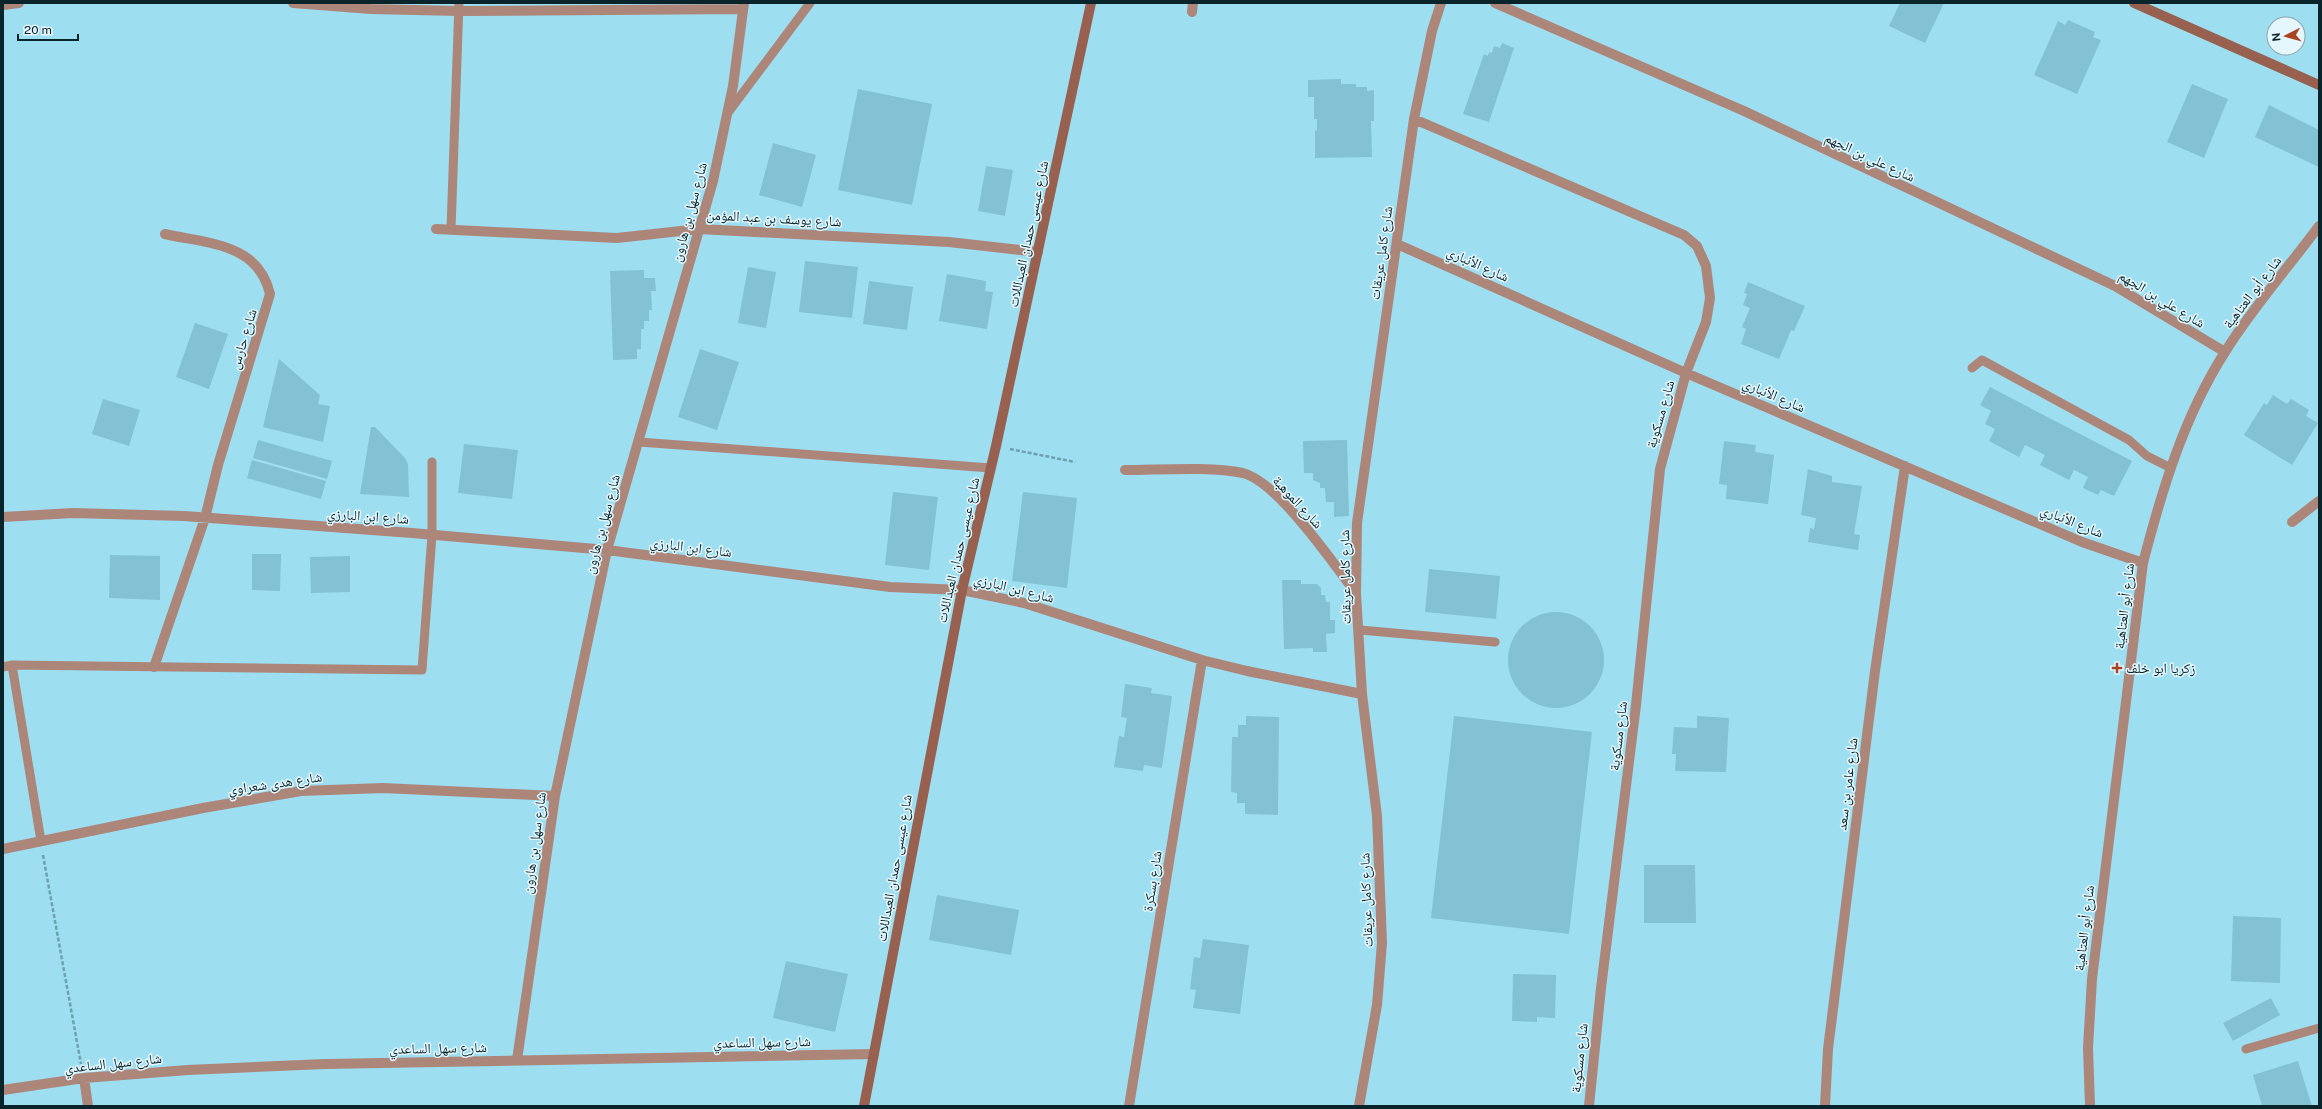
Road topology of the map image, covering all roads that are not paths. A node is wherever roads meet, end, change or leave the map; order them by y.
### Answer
1 (19, 3) edge
2 (293, 3) edge
3 (810, 3) edge
4 (1091, 3) edge
5 (1441, 3) edge
6 (1495, 3) edge
7 (2134, 3) edge
8 (3, 5) edge
9 (592, 6) edge
10 (744, 6) edge
11 (459, 7) edge
12 (2319, 85) edge
13 (726, 115) junction
14 (1414, 119) junction
15 (2319, 226) edge
16 (436, 229) dead end
17 (451, 229) junction
18 (699, 229) junction
19 (165, 234) dead end
20 (1397, 244) junction
21 (1038, 252) junction
22 (2225, 352) junction
23 (1972, 368) dead end
24 (1686, 373) junction
25 (639, 442) junction
26 (432, 462) dead end
27 (1905, 466) junction
28 (991, 468) junction
29 (2171, 468) junction
30 (1124, 470) dead end
31 (2319, 501) edge
32 (3, 517) edge
33 (205, 518) junction
34 (2292, 522) dead end
35 (432, 535) junction
36 (607, 550) junction
37 (2144, 563) junction
38 (962, 590) junction
39 (1356, 593) junction
40 (1360, 630) junction
41 (1495, 642) dead end
42 (1202, 660) junction
43 (8, 666) edge
44 (154, 667) junction
45 (1362, 694) junction
46 (555, 796) junction
47 (41, 841) junction
48 (3, 849) edge
49 (2319, 1028) edge
50 (2246, 1049) dead end
51 (874, 1054) junction
52 (517, 1060) junction
53 (84, 1078) junction
54 (3, 1090) edge
55 (88, 1106) edge
56 (864, 1106) edge
57 (1129, 1106) edge
58 (1359, 1106) edge
59 (1589, 1106) edge
60 (1825, 1106) edge
61 (2090, 1106) edge

1 - 8 street
2 - 11 street
3 - 13 lane
4 - 21 street, شارع عيسى حمدان العبداللات
5 - 14 street, شارع كامل عريقات
6 - 22 street, شارع علي بن الجهم
7 - 12 street
9 - 10 street
9 - 11 street
10 - 13 street, شارع سهل بن هارون
11 - 17 lane
13 - 18 street, شارع سهل بن هارون
14 - 20 street, شارع كامل عريقات
14 - 24 street, شارع مسكوية
15 - 22 street, شارع أبو العتاهية
16 - 17 street, شارع يوسف بن عبد المؤمن
17 - 18 street, شارع يوسف بن عبد المؤمن
18 - 21 street, شارع يوسف بن عبد المؤمن
18 - 25 street, شارع سهل بن هارون
19 - 33 street, شارع حارس
20 - 24 street, شارع الأنباري
20 - 39 street, شارع كامل عريقات
21 - 28 street, شارع عيسى حمدان العبداللات
22 - 29 street, شارع أبو العتاهية
23 - 29 lane
24 - 27 street, شارع الأنباري
24 - 59 street, شارع مسكوية
25 - 28 lane
25 - 36 street, شارع سهل بن هارون
26 - 35 lane
27 - 37 street, شارع الأنباري
27 - 60 street, شارع عامر بن سعد
28 - 38 street, شارع عيسى حمدان العبداللات
29 - 37 street, شارع أبو العتاهية
30 - 39 street, شارع الموهبة
31 - 34 street
32 - 33 street, شارع ابن البارزي
33 - 35 street, شارع ابن البارزي
33 - 44 street, شارع حارس
35 - 36 street, شارع ابن البارزي
35 - 44 lane
36 - 38 street, شارع ابن البارزي
36 - 46 street, شارع سهل بن هارون
37 - 61 street, شارع أبو العتاهية
38 - 42 street, شارع ابن البارزي
38 - 51 street, شارع عيسى حمدان العبداللات
39 - 40 street, شارع كامل عريقات
40 - 41 lane
40 - 45 street, شارع كامل عريقات
42 - 45 street, شارع ابن البارزي
42 - 57 street, شارع بسكرة
43 - 44 lane
43 - 47 lane
45 - 58 street, شارع كامل عريقات
46 - 47 street, شارع هدى شعراوي
46 - 52 street, شارع سهل بن هارون
47 - 48 street, شارع هدى شعراوي
49 - 50 lane
51 - 52 street, شارع سهل الساعدي
51 - 56 street, شارع عيسى حمدان العبداللات
52 - 53 street, شارع سهل الساعدي
53 - 54 street, شارع سهل الساعدي
53 - 55 street

